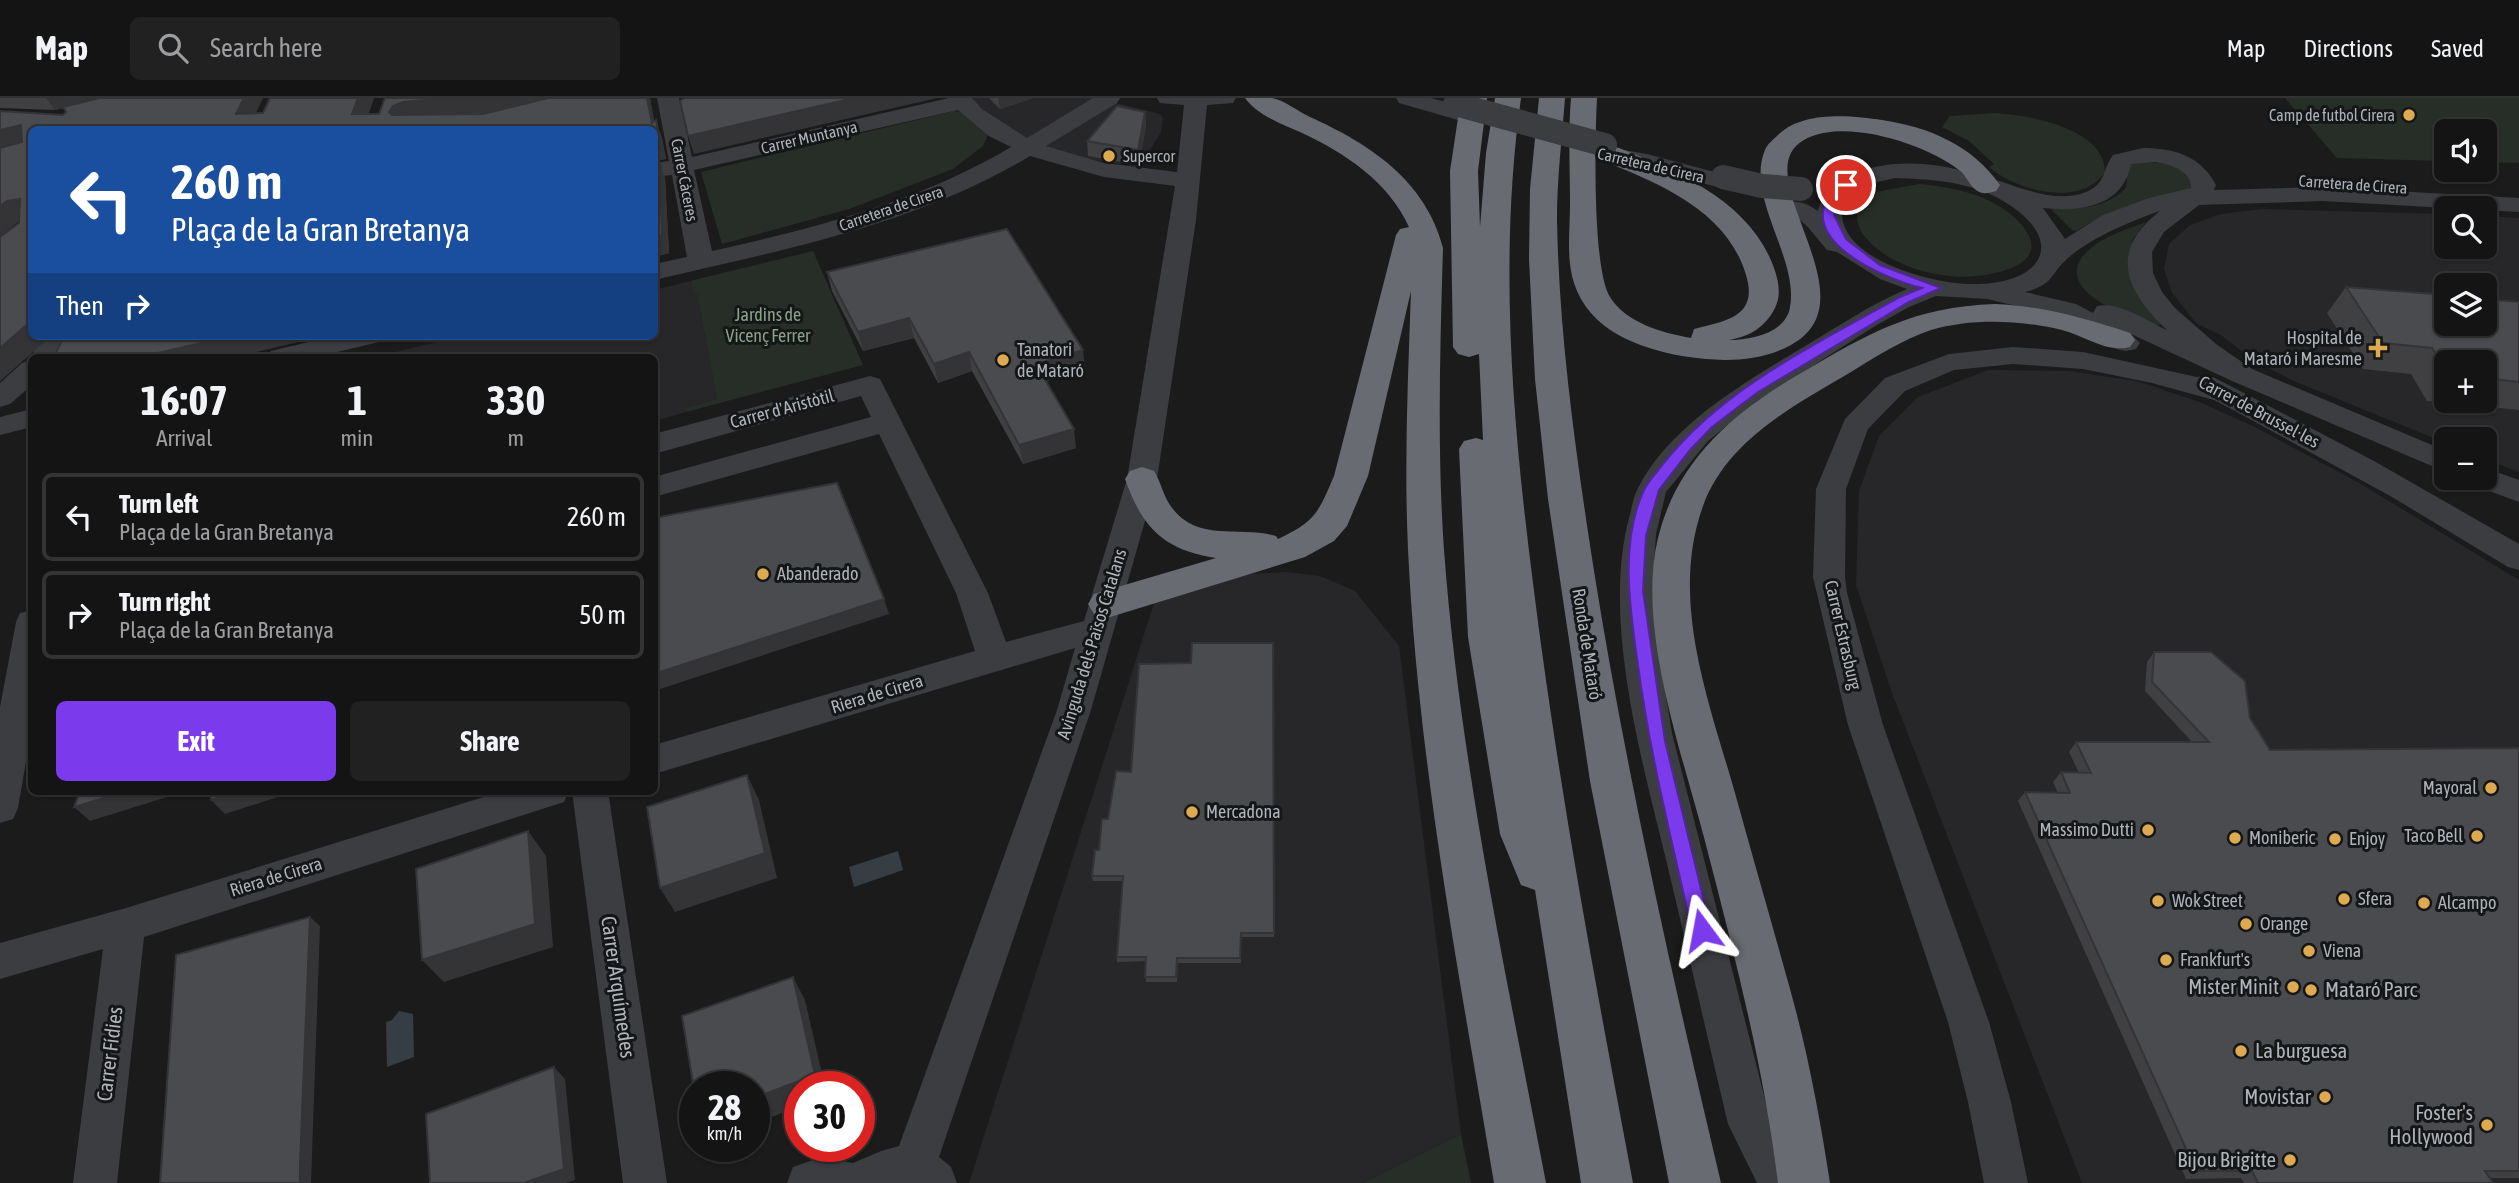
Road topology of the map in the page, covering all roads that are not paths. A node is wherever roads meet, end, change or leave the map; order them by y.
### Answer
1 (668, 98) edge
2 (1109, 98) edge
3 (1168, 98) edge
4 (1225, 98) edge
5 (1258, 98) edge
6 (1406, 98) edge
7 (1508, 98) edge
8 (962, 100) edge
9 (1196, 100) junction
10 (1455, 103) edge
11 (1573, 105) edge
12 (1029, 147) junction
13 (1605, 151) junction
14 (2187, 165) junction
15 (683, 166) junction
16 (658, 169) edge
17 (1895, 171) junction
18 (1189, 180) junction
19 (1996, 190) junction
20 (2519, 194) edge
21 (2195, 197) junction
22 (1799, 198) junction
23 (1410, 201) junction
24 (2519, 205) edge
25 (2053, 259) junction
26 (701, 261) junction
27 (1875, 267) junction
28 (658, 271) edge
29 (1963, 290) junction
30 (1888, 336) junction
31 (84, 340) edge
32 (351, 340) edge
33 (2119, 340) junction
34 (57, 345) edge
35 (293, 354) edge
36 (28, 373) edge
37 (2234, 384) junction
38 (0, 398) edge
39 (28, 419) edge
40 (888, 422) junction
41 (0, 426) edge
42 (1363, 428) junction
43 (658, 443) edge
44 (2434, 458) edge
45 (1142, 479) junction
46 (2497, 483) edge
47 (658, 486) edge
48 (2519, 492) edge
49 (2519, 559) edge
50 (1103, 617) junction
51 (993, 659) junction
52 (28, 669) edge
53 (658, 759) edge
54 (538, 795) edge
55 (591, 795) edge
56 (0, 808) edge
57 (126, 925) junction
58 (1563, 936) junction
59 (0, 961) edge
60 (924, 1176) edge
61 (95, 1183) edge
62 (645, 1183) edge
63 (809, 1183) edge
64 (847, 1183) edge
65 (863, 1183) edge
66 (1520, 1183) edge
67 (1607, 1183) edge
68 (1695, 1183) edge
69 (1784, 1183) edge
70 (1804, 1183) edge
71 (2006, 1183) edge

1 - 15 street, Carrer Càceres
2 - 12 street, Carretera de Cirera
3 - 9 street
4 - 9 street
5 - 23 highway
6 - 10 street, Carretera de Cirera
7 - 58 highway
8 - 12 street
8 - 15 street, Carrer Muntanya
9 - 18 street, Avinguda dels Països Catalans
10 - 13 street, Carretera de Cirera
10 - 58 highway
11 - 13 highway
11 - 19 highway
11 - 68 highway, Ronda de Mataró
12 - 18 street
12 - 26 street, Carretera de Cirera
13 - 22 street, Carretera de Cirera
14 - 19 street, Carretera de Cirera
14 - 20 street, Carretera de Cirera
14 - 21 street
15 - 16 street, Carrer Muntanya
15 - 26 street, Carrer Càceres
17 - 19 street
17 - 22 street
17 - 27 street
18 - 45 street, Avinguda dels Països Catalans
19 - 25 street, Carrer de Brussel·les
21 - 24 street, Carretera de Cirera
21 - 25 street, Carretera de Cirera
21 - 37 street, Carrer de Brussel·les
22 - 27 street, Carretera de Cirera
23 - 42 highway
23 - 66 highway
25 - 29 street, Carretera de Cirera
25 - 37 street, Carrer de Brussel·les
26 - 28 street, Carretera de Cirera
27 - 29 street, Carrer de Brussel·les
29 - 30 highway
29 - 33 street, Carrer de Brussel·les
29 - 69 street, Carretera de Cirera
30 - 33 highway
30 - 70 highway
31 - 34 street
32 - 35 street
33 - 37 street, Carrer de Brussel·les
36 - 38 street
37 - 44 street, Carrer de Brussel·les
37 - 49 street, Carrer de Brussel·les
37 - 71 street, Carrer Estrasburg
39 - 41 street
40 - 43 street, Carrer d'Aristòtil
40 - 47 street
40 - 51 street, Carrer d'Aristòtil
42 - 45 highway
42 - 50 highway
45 - 50 street, Avinguda dels Països Catalans
46 - 48 street
50 - 51 street, Riera de Cirera
50 - 60 street, Avinguda dels Països Catalans
51 - 53 street, Riera de Cirera
52 - 56 street
54 - 57 street, Riera de Cirera
55 - 62 street, Carrer Arquímedes
57 - 59 street, Riera de Cirera
57 - 61 street, Carrer Fídies
58 - 67 highway
60 - 65 street
63 - 64 street

